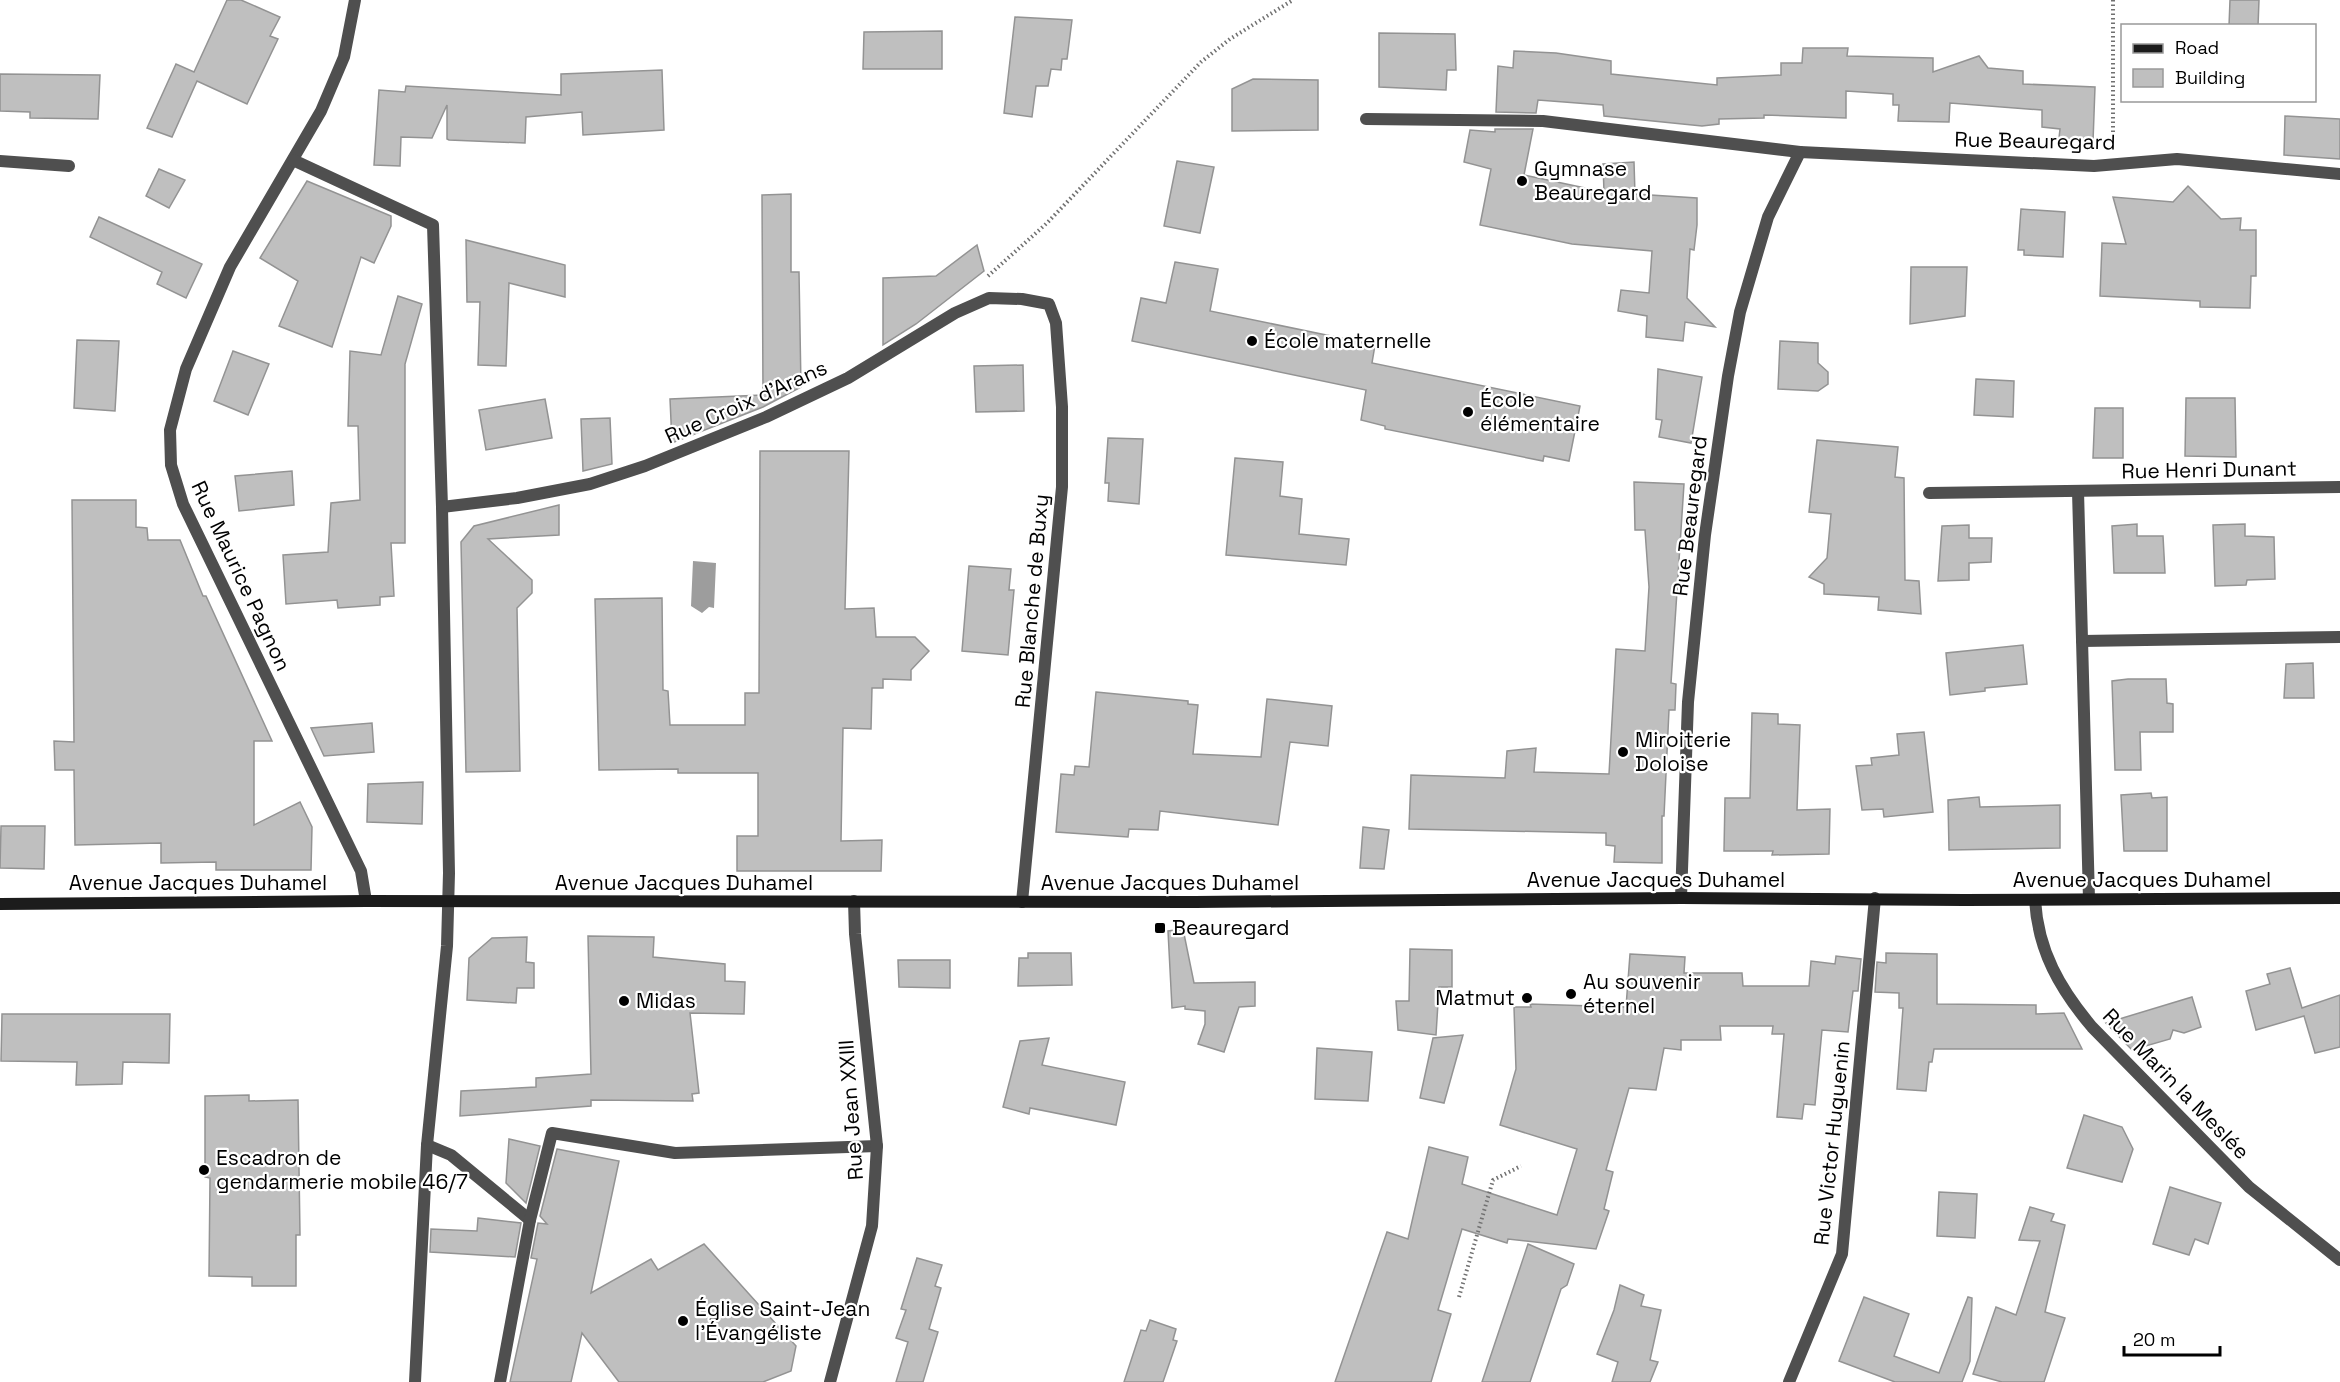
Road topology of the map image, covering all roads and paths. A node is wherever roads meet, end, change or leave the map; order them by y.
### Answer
1 (355, 0) edge
2 (1293, 0) edge
3 (2113, 0) edge
4 (1366, 119) dead end
5 (1800, 152) junction
6 (293, 160) junction
7 (0, 161) edge
8 (2114, 163) junction
9 (69, 166) dead end
10 (2340, 174) edge
11 (989, 298) junction
12 (1049, 304) joint
13 (2340, 488) edge
14 (2078, 491) junction
15 (1929, 493) dead end
16 (442, 507) junction
17 (2340, 637) edge
18 (2082, 641) junction
19 (1682, 898) junction
20 (1875, 898) junction
21 (2340, 898) edge
22 (2089, 899) junction
23 (2035, 900) junction
24 (366, 901) junction
25 (854, 901) junction
26 (1022, 902) junction
27 (448, 903) junction
28 (0, 904) edge
29 (428, 1145) junction
30 (877, 1146) junction
31 (1521, 1166) dead end
32 (530, 1220) junction
33 (2340, 1260) edge
34 (1459, 1297) dead end
35 (415, 1382) edge
36 (500, 1382) edge
37 (830, 1382) edge
38 (1789, 1382) edge

1 - 6 street, Rue Maurice Pagnon
2 - 11 path
3 - 8 path
4 - 5 street, Rue Beauregard
5 - 8 street, Rue Beauregard
5 - 19 street, Rue Beauregard
6 - 16 street
6 - 24 street, Rue Maurice Pagnon
7 - 9 street
8 - 10 street, Rue Beauregard
11 - 12 street, Rue Croix d'Arans
11 - 16 street, Rue Croix d'Arans
12 - 26 street, Rue Blanche de Buxy
13 - 14 street, Rue Henri Dunant
14 - 15 street, Rue Henri Dunant
14 - 18 street
16 - 27 street
17 - 18 street
18 - 22 street
19 - 20 main road, Avenue Jacques Duhamel
19 - 26 main road, Avenue Jacques Duhamel
20 - 23 main road, Avenue Jacques Duhamel
20 - 38 street, Rue Victor Huguenin
21 - 22 main road, Avenue Jacques Duhamel
22 - 23 main road, Avenue Jacques Duhamel
23 - 33 street, Rue Marin la Meslée
24 - 27 main road, Avenue Jacques Duhamel
24 - 28 main road, Avenue Jacques Duhamel
25 - 26 main road, Avenue Jacques Duhamel
25 - 27 main road, Avenue Jacques Duhamel
25 - 30 street, Rue Jean XXIII
27 - 29 street
29 - 32 street
29 - 35 street
30 - 32 street
30 - 37 street, Rue Jean XXIII
31 - 34 path
32 - 36 street

